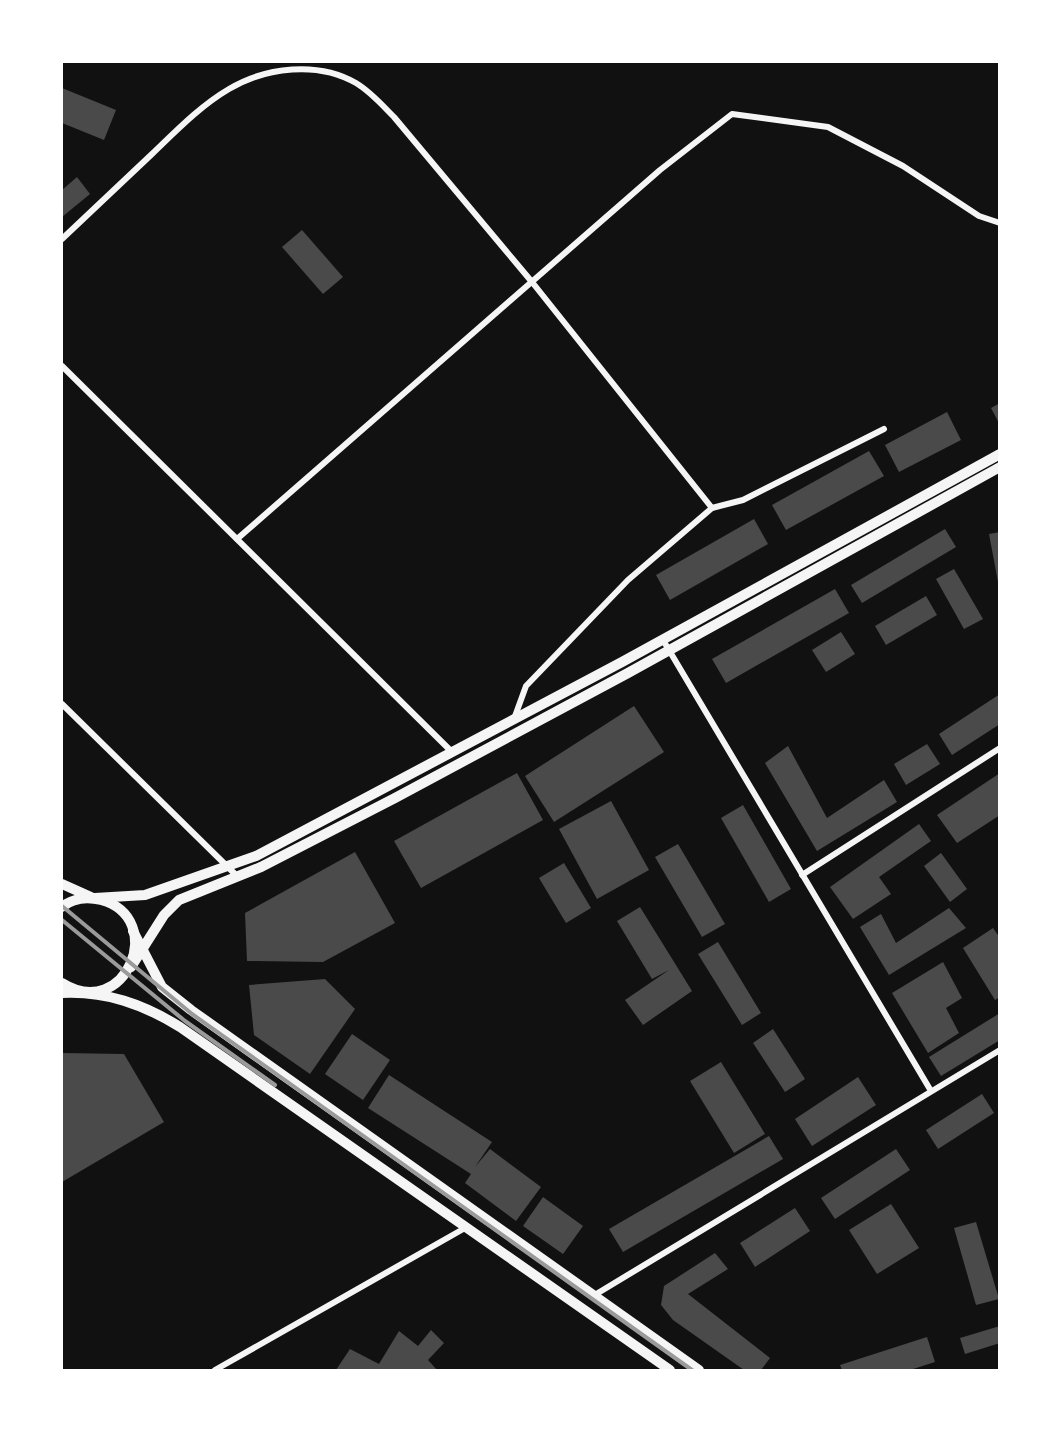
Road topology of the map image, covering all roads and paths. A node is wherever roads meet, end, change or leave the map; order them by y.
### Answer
1 (999, 223) edge
2 (62, 239) edge
3 (532, 282) junction
4 (62, 366) edge
5 (884, 429) dead end
6 (999, 454) edge
7 (999, 467) edge
8 (712, 508) junction
9 (237, 539) junction
10 (663, 640) junction
11 (669, 651) junction
12 (62, 704) edge
13 (514, 720) junction
14 (999, 748) edge
15 (452, 753) junction
16 (229, 867) junction
17 (802, 875) junction
18 (237, 877) junction
19 (62, 884) edge
20 (94, 898) junction
21 (62, 907) edge
22 (133, 931) junction
23 (142, 948) junction
24 (130, 967) junction
25 (62, 983) edge
26 (85, 992) junction
27 (62, 993) edge
28 (999, 1050) edge
29 (931, 1091) junction
30 (465, 1228) junction
31 (593, 1296) junction
32 (215, 1371) edge
33 (670, 1371) edge
34 (699, 1371) edge

1 - 3 street
2 - 3 street
3 - 8 street
3 - 9 street
4 - 9 street
5 - 8 street
6 - 10 main road
7 - 11 main road
8 - 13 street
9 - 15 street
10 - 11 street
10 - 13 main road
11 - 17 street
11 - 18 main road
12 - 16 street
13 - 15 main road
14 - 17 street
15 - 16 main road
16 - 18 street
16 - 20 main road
17 - 29 street
18 - 23 main road
19 - 20 main road
20 - 21 main road
20 - 22 main road
22 - 23 main road
22 - 24 main road
23 - 24 main road
23 - 31 main road
24 - 26 main road
25 - 26 main road
26 - 27 main road
26 - 30 main road
28 - 29 street
29 - 31 street
30 - 32 street
30 - 33 main road
31 - 34 main road

